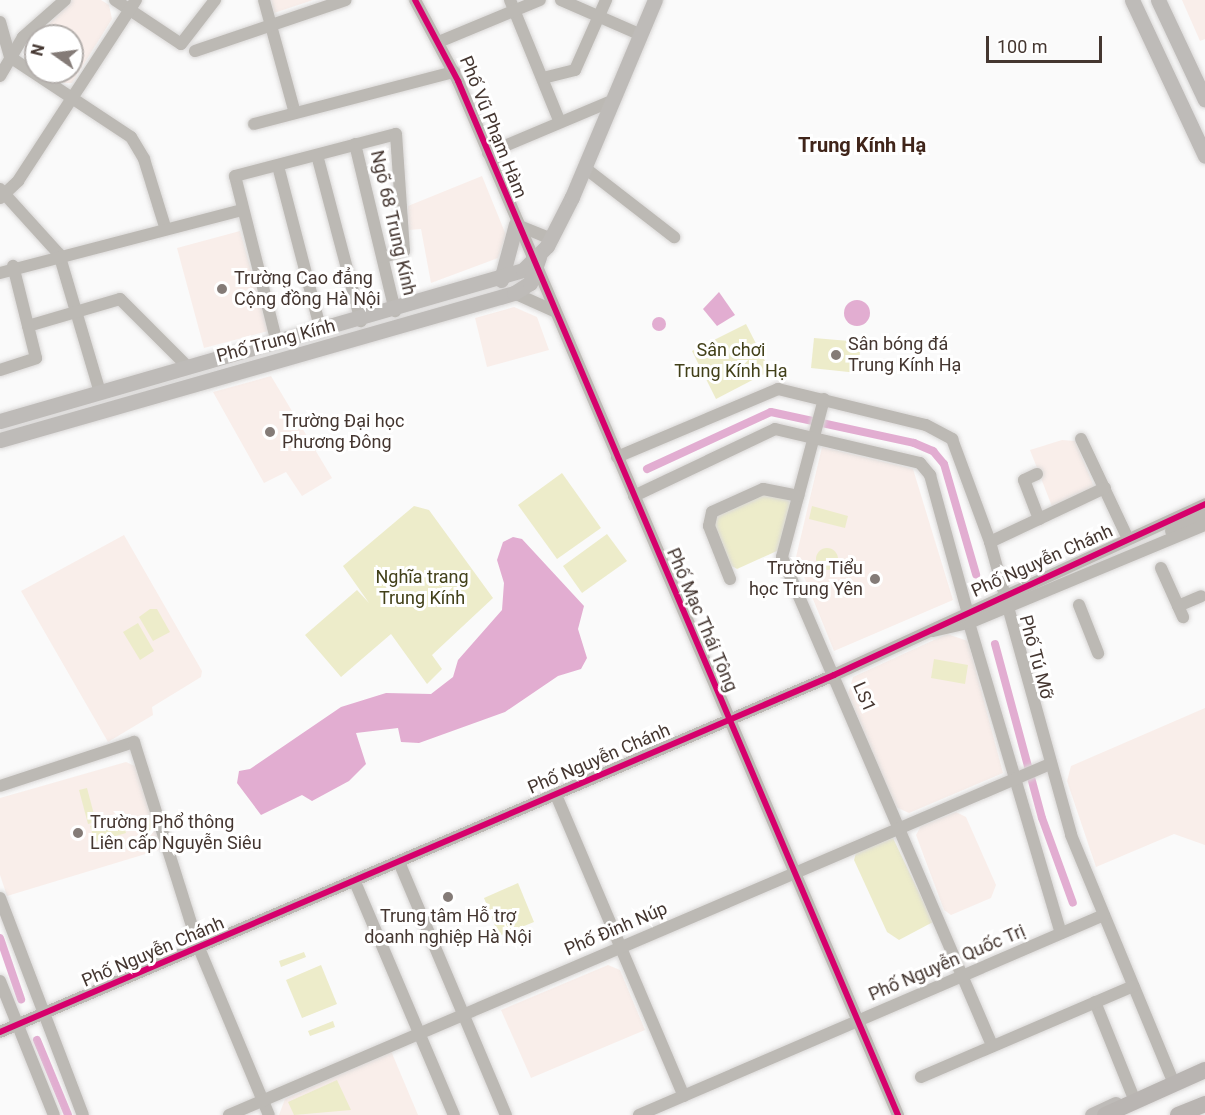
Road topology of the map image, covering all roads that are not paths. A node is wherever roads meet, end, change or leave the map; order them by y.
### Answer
1 (65, 0) edge
2 (115, 0) edge
3 (215, 0) edge
4 (264, 0) edge
5 (346, 0) edge
6 (415, 0) edge
7 (540, 0) edge
8 (561, 0) edge
9 (606, 0) edge
10 (655, 0) edge
11 (1132, 0) edge
12 (1158, 0) edge
13 (133, 5) edge
14 (513, 6) edge
15 (599, 16) junction
16 (0, 22) edge
17 (273, 26) junction
18 (641, 35) junction
19 (441, 41) junction
20 (195, 51) dead end
21 (10, 57) junction
22 (454, 72) junction
23 (0, 76) edge
24 (543, 78) junction
25 (73, 99) junction
26 (1205, 100) edge
27 (612, 101) junction
28 (295, 113) junction
29 (560, 120) junction
30 (254, 124) dead end
31 (355, 144) junction
32 (488, 153) junction
33 (317, 155) junction
34 (1205, 156) edge
35 (278, 166) junction
36 (585, 168) junction
37 (1, 194) edge
38 (242, 210) junction
39 (516, 224) junction
40 (165, 227) junction
41 (674, 237) dead end
42 (551, 239) junction
43 (59, 254) junction
44 (383, 257) junction
45 (536, 262) junction
46 (13, 266) junction
47 (0, 273) edge
48 (501, 280) junction
49 (514, 293) junction
50 (395, 311) junction
51 (554, 311) junction
52 (79, 314) junction
53 (361, 321) junction
54 (28, 326) junction
55 (321, 331) junction
56 (278, 343) junction
57 (188, 367) junction
58 (0, 368) edge
59 (100, 392) junction
60 (822, 405) junction
61 (0, 421) edge
62 (814, 433) junction
63 (1081, 439) dead end
64 (0, 440) edge
65 (617, 457) junction
66 (1037, 474) dead end
67 (1105, 488) junction
68 (634, 496) junction
69 (798, 496) junction
70 (1205, 504) edge
71 (1205, 515) edge
72 (1039, 519) junction
73 (1205, 525) edge
74 (990, 542) junction
75 (1130, 545) junction
76 (1113, 556) junction
77 (1161, 568) dead end
78 (730, 579) dead end
79 (1004, 593) junction
80 (1201, 596) dead end
81 (1079, 605) dead end
82 (1007, 607) junction
83 (968, 616) junction
84 (1098, 653) dead end
85 (834, 675) junction
86 (728, 719) junction
87 (1045, 765) junction
88 (1013, 776) junction
89 (0, 786) edge
90 (556, 795) junction
91 (901, 825) junction
92 (399, 862) junction
93 (794, 873) junction
94 (355, 882) junction
95 (0, 898) edge
96 (1104, 915) junction
97 (1061, 933) junction
98 (620, 947) junction
99 (199, 948) junction
100 (962, 975) junction
101 (0, 981) edge
102 (1133, 986) junction
103 (1095, 1002) junction
104 (464, 1013) junction
105 (42, 1015) junction
106 (857, 1022) junction
107 (16, 1025) junction
108 (0, 1032) edge
109 (419, 1032) junction
110 (992, 1045) junction
111 (1205, 1069) edge
112 (921, 1077) dead end
113 (1173, 1081) junction
114 (1205, 1081) edge
115 (684, 1096) junction
116 (1133, 1096) junction
117 (263, 1100) junction
118 (1205, 1104) edge
119 (1205, 1113) edge
120 (54, 1115) edge
121 (83, 1115) edge
122 (229, 1115) edge
123 (269, 1115) edge
124 (454, 1115) edge
125 (506, 1115) edge
126 (639, 1115) edge
127 (898, 1115) edge
128 (1092, 1115) edge
129 (1106, 1115) edge
130 (1125, 1115) edge
131 (1178, 1115) edge
132 (1200, 1115) edge

1 - 21 street
2 - 13 street
3 - 13 street
4 - 17 street
5 - 17 street
6 - 19 street, Phố Vũ Phạm Hàm
7 - 14 street
8 - 15 street
9 - 15 street
10 - 18 main road, Phố Trung Kính
11 - 34 main road
12 - 26 main road
13 - 25 street
14 - 19 street
14 - 24 street
15 - 18 street
15 - 24 street
16 - 21 street
17 - 20 street
17 - 28 street
18 - 27 main road, Phố Trung Kính
19 - 22 street, Phố Vũ Phạm Hàm
21 - 23 street
21 - 25 street
22 - 28 street
22 - 32 street, Phố Vũ Phạm Hàm
24 - 29 street
25 - 37 street
25 - 40 street
27 - 29 street
27 - 36 main road, Phố Trung Kính
28 - 30 street
29 - 32 street
31 - 33 street
31 - 44 street, Ngõ 68 Trung Kính
31 - 44 street
32 - 39 street, Phố Vũ Phạm Hàm
33 - 35 street
33 - 53 street
35 - 38 street
35 - 55 street
36 - 41 street
36 - 42 main road, Phố Trung Kính
37 - 43 street
38 - 40 street
38 - 56 street
39 - 42 street
39 - 45 street, Phố Vũ Phạm Hàm
39 - 48 main road
40 - 43 street
42 - 45 main road, Phố Trung Kính
43 - 46 street
43 - 52 street
44 - 50 street, Ngõ 68 Trung Kính
45 - 48 main road, Phố Trung Kính
45 - 49 main road, Phố Trung Kính
45 - 51 street, Phố Mạc Thái Tông
46 - 47 street
46 - 54 street
48 - 50 main road, Phố Trung Kính
49 - 51 street
49 - 64 main road, Phố Trung Kính
50 - 53 main road, Phố Trung Kính
51 - 65 street, Phố Mạc Thái Tông
52 - 54 street
52 - 57 street
52 - 59 street
53 - 55 main road, Phố Trung Kính
54 - 58 street
55 - 56 main road, Phố Trung Kính
56 - 57 main road, Phố Trung Kính
57 - 59 main road, Phố Trung Kính
59 - 61 main road, Phố Trung Kính
60 - 62 street, LS1
60 - 65 street, Phố Tú Mỡ
60 - 74 street, Phố Tú Mỡ
62 - 68 street
62 - 69 street, LS1
62 - 83 street
63 - 67 street
65 - 68 street, Phố Mạc Thái Tông
66 - 72 street
67 - 72 street
67 - 75 street
68 - 86 street, Phố Mạc Thái Tông
69 - 78 street
69 - 85 street, LS1
70 - 75 street, Phố Nguyễn Chánh
71 - 75 street
72 - 74 street
73 - 76 street, Phố Nguyễn Chánh
74 - 79 street, Phố Tú Mỡ
75 - 76 street
76 - 79 street, Phố Nguyễn Chánh
76 - 82 street, Phố Nguyễn Chánh
77 - 80 street
79 - 82 street, Phố Tú Mỡ
79 - 83 street, Phố Nguyễn Chánh
81 - 84 street
82 - 83 street, Phố Nguyễn Chánh
82 - 87 street, Phố Tú Mỡ
83 - 85 street, Phố Nguyễn Chánh
83 - 88 street
85 - 86 street, Phố Nguyễn Chánh
85 - 91 street, LS1
86 - 90 street, Phố Nguyễn Chánh
86 - 93 street, Phố Mạc Thái Tông
87 - 88 street, Phố Đinh Núp
87 - 96 street, Phố Tú Mỡ
88 - 91 street, Phố Đinh Núp
88 - 97 street
89 - 99 street
90 - 92 street, Phố Nguyễn Chánh
90 - 98 street
91 - 93 street, Phố Đinh Núp
91 - 100 street, LS1
92 - 94 street, Phố Nguyễn Chánh
92 - 104 street
93 - 98 street, Phố Đinh Núp
93 - 106 street, Phố Mạc Thái Tông
94 - 99 street, Phố Nguyễn Chánh
94 - 109 street
95 - 105 street
96 - 97 street, Phố Nguyễn Quốc Trị
96 - 102 street, Phố Tú Mỡ
97 - 100 street, Phố Nguyễn Quốc Trị
98 - 104 street, Phố Đinh Núp
98 - 115 street
99 - 105 street, Phố Nguyễn Chánh
99 - 117 street
100 - 106 street, Phố Nguyễn Quốc Trị
100 - 110 street, LS1
101 - 107 street
102 - 103 street
102 - 113 street, Phố Tú Mỡ
103 - 110 street
103 - 116 street
104 - 109 street, Phố Đinh Núp
104 - 125 street
105 - 107 street, Phố Nguyễn Chánh
105 - 121 street
106 - 115 street, Phố Nguyễn Quốc Trị
106 - 127 street, Phố Mạc Thái Tông
107 - 108 street, Phố Nguyễn Chánh
107 - 120 street
109 - 117 street, Phố Đinh Núp
109 - 124 street
110 - 112 street
111 - 113 main road
111 - 129 highway
113 - 116 main road
114 - 130 highway
115 - 126 street, Phố Nguyễn Quốc Trị
116 - 128 main road
117 - 122 street, Phố Đinh Núp
117 - 123 street
118 - 131 highway
119 - 132 highway

